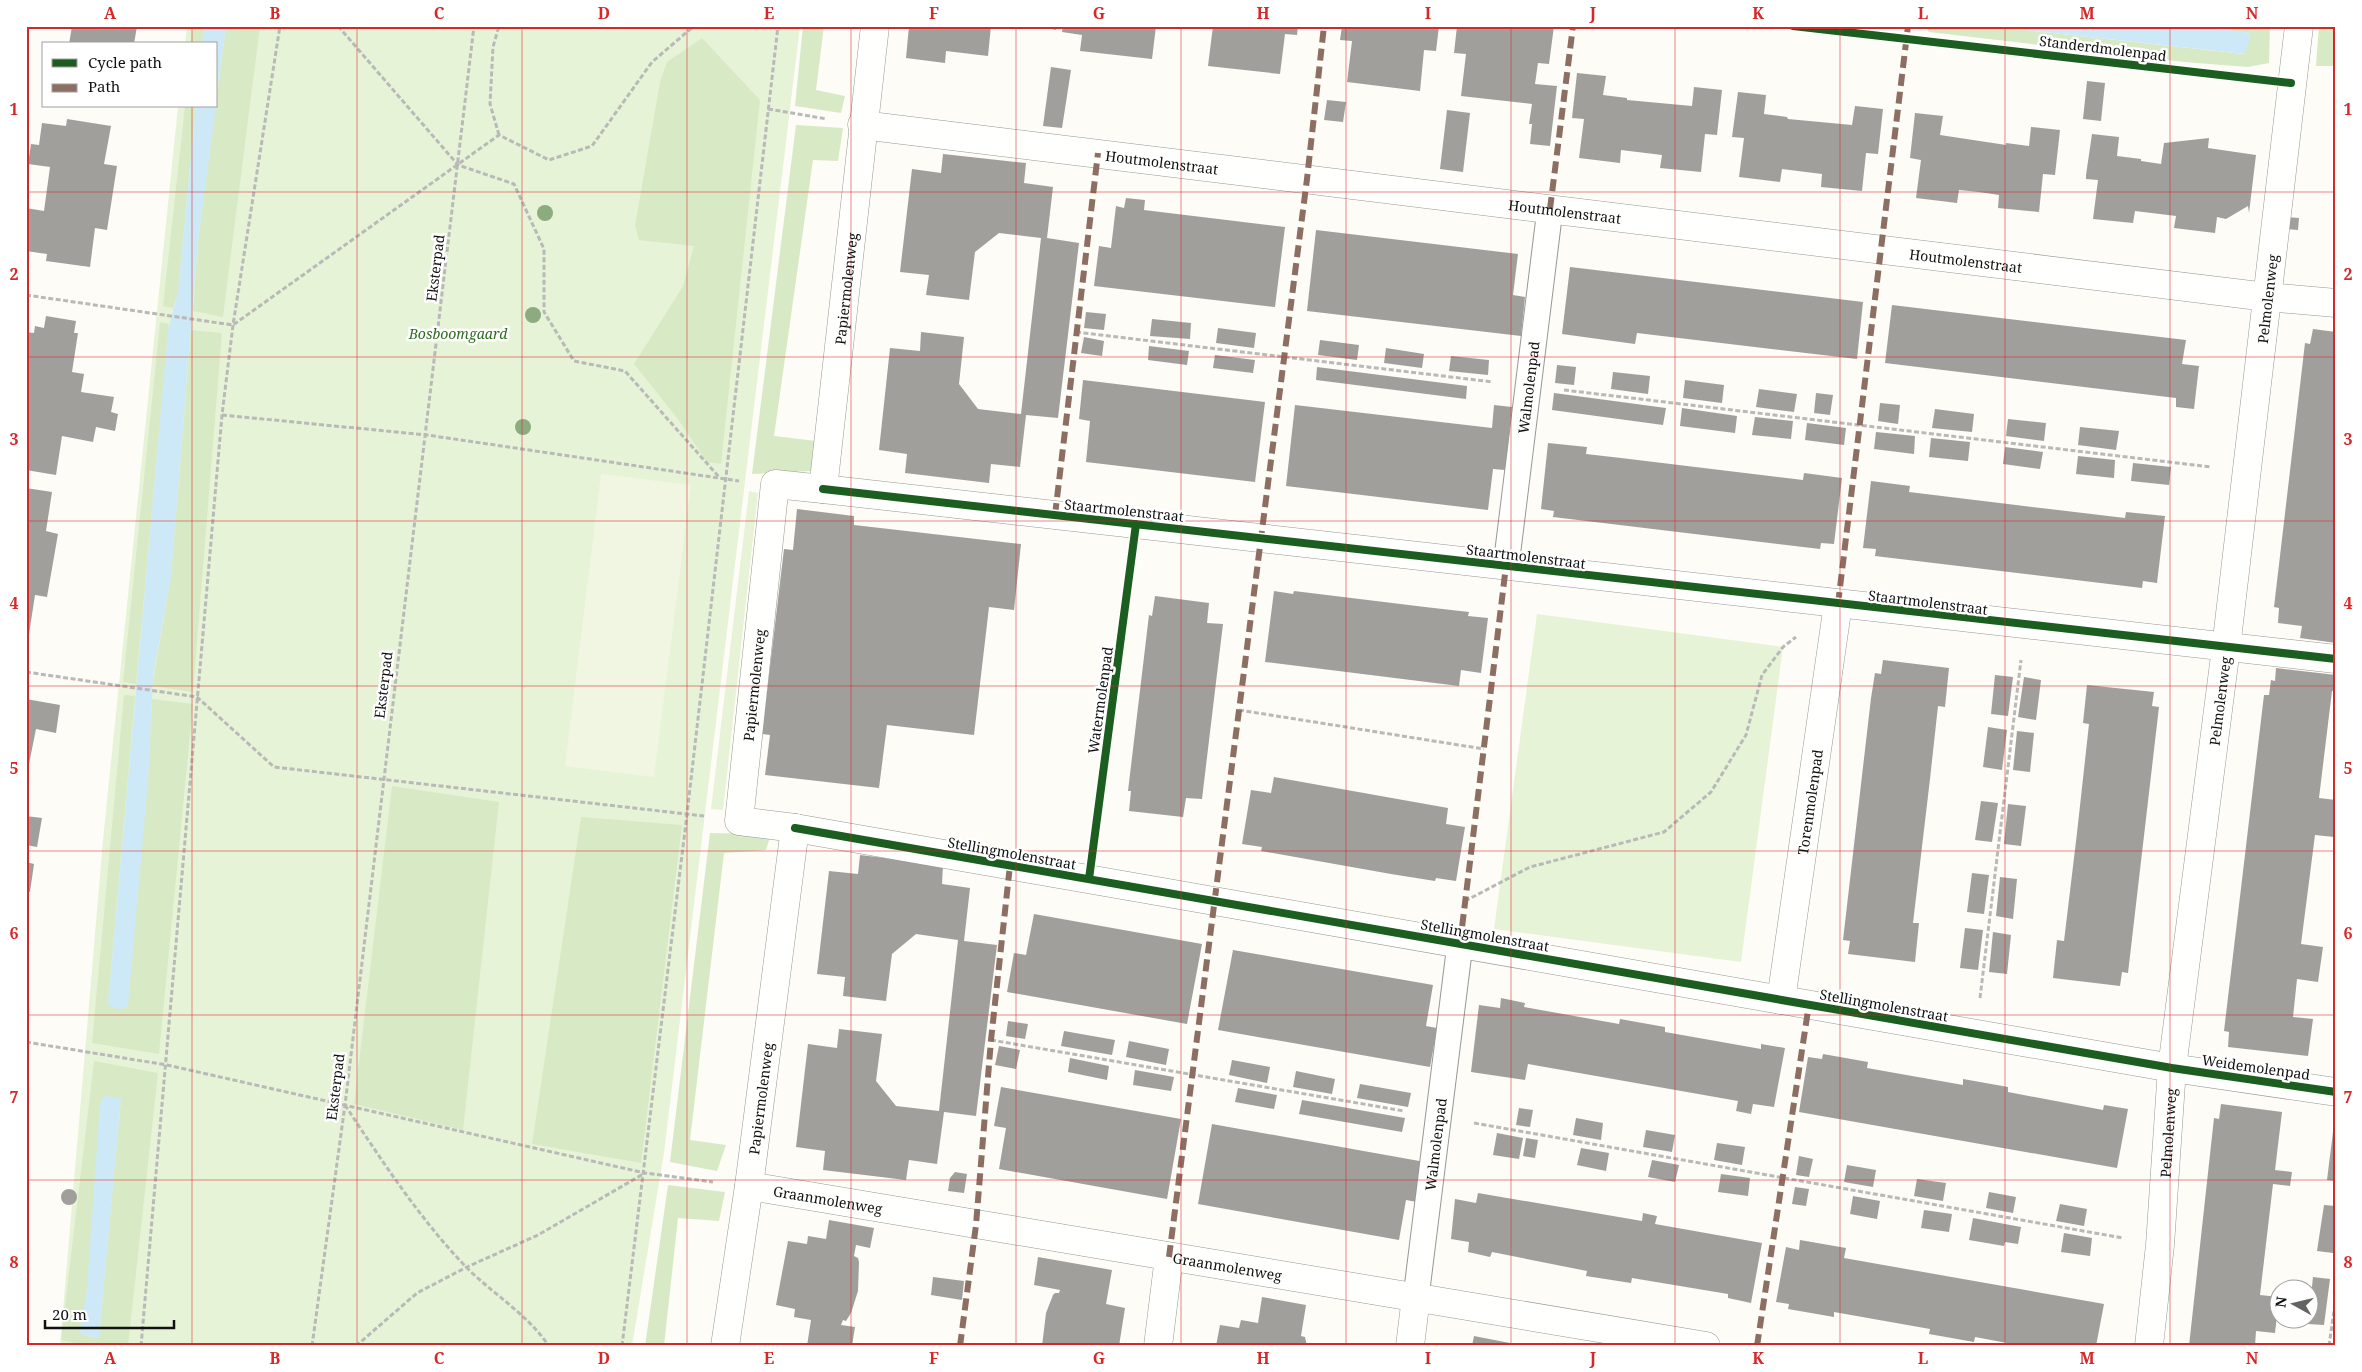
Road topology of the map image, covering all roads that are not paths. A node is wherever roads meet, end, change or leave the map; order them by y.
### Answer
1 (875, 26) edge
2 (2299, 26) edge
3 (862, 125) junction
4 (1550, 209) junction
5 (2267, 297) junction
6 (2336, 303) edge
7 (823, 488) junction
8 (1506, 566) junction
9 (1838, 604) junction
10 (2226, 648) junction
11 (2336, 659) edge
12 (795, 828) junction
13 (1460, 944) junction
14 (1781, 1000) junction
15 (2172, 1068) junction
16 (2336, 1092) edge
17 (749, 1186) junction
18 (1169, 1256) junction
19 (1416, 1298) junction
20 (725, 1346) edge
21 (1158, 1346) edge
22 (1410, 1346) edge
23 (1706, 1346) edge
24 (2149, 1346) edge

1 - 3 street, Papiermolenweg
2 - 5 street, Pelmolenweg
3 - 4 street, Houtmolenstraat
3 - 7 street, Papiermolenweg
4 - 5 street, Houtmolenstraat
4 - 8 lane, Walmolenpad
5 - 6 street, Houtmolenstraat
5 - 10 street, Pelmolenweg
7 - 8 street, Staartmolenstraat
7 - 12 street, Papiermolenweg
8 - 9 street, Staartmolenstraat
9 - 10 street, Staartmolenstraat
9 - 14 street, Torenmolenpad
10 - 11 street, Staartmolenstraat
10 - 15 street, Pelmolenweg
12 - 13 street, Stellingmolenstraat
12 - 17 street, Papiermolenweg
13 - 14 street, Stellingmolenstraat
13 - 19 lane, Walmolenpad
14 - 15 street, Stellingmolenstraat
15 - 16 street, Weidemolenpad
15 - 24 street, Pelmolenweg
17 - 18 street, Graanmolenweg
17 - 20 street, Papiermolenweg
18 - 19 street, Graanmolenweg
18 - 21 street
19 - 22 street, Walmolenpad
19 - 23 street, Graanmolenweg

